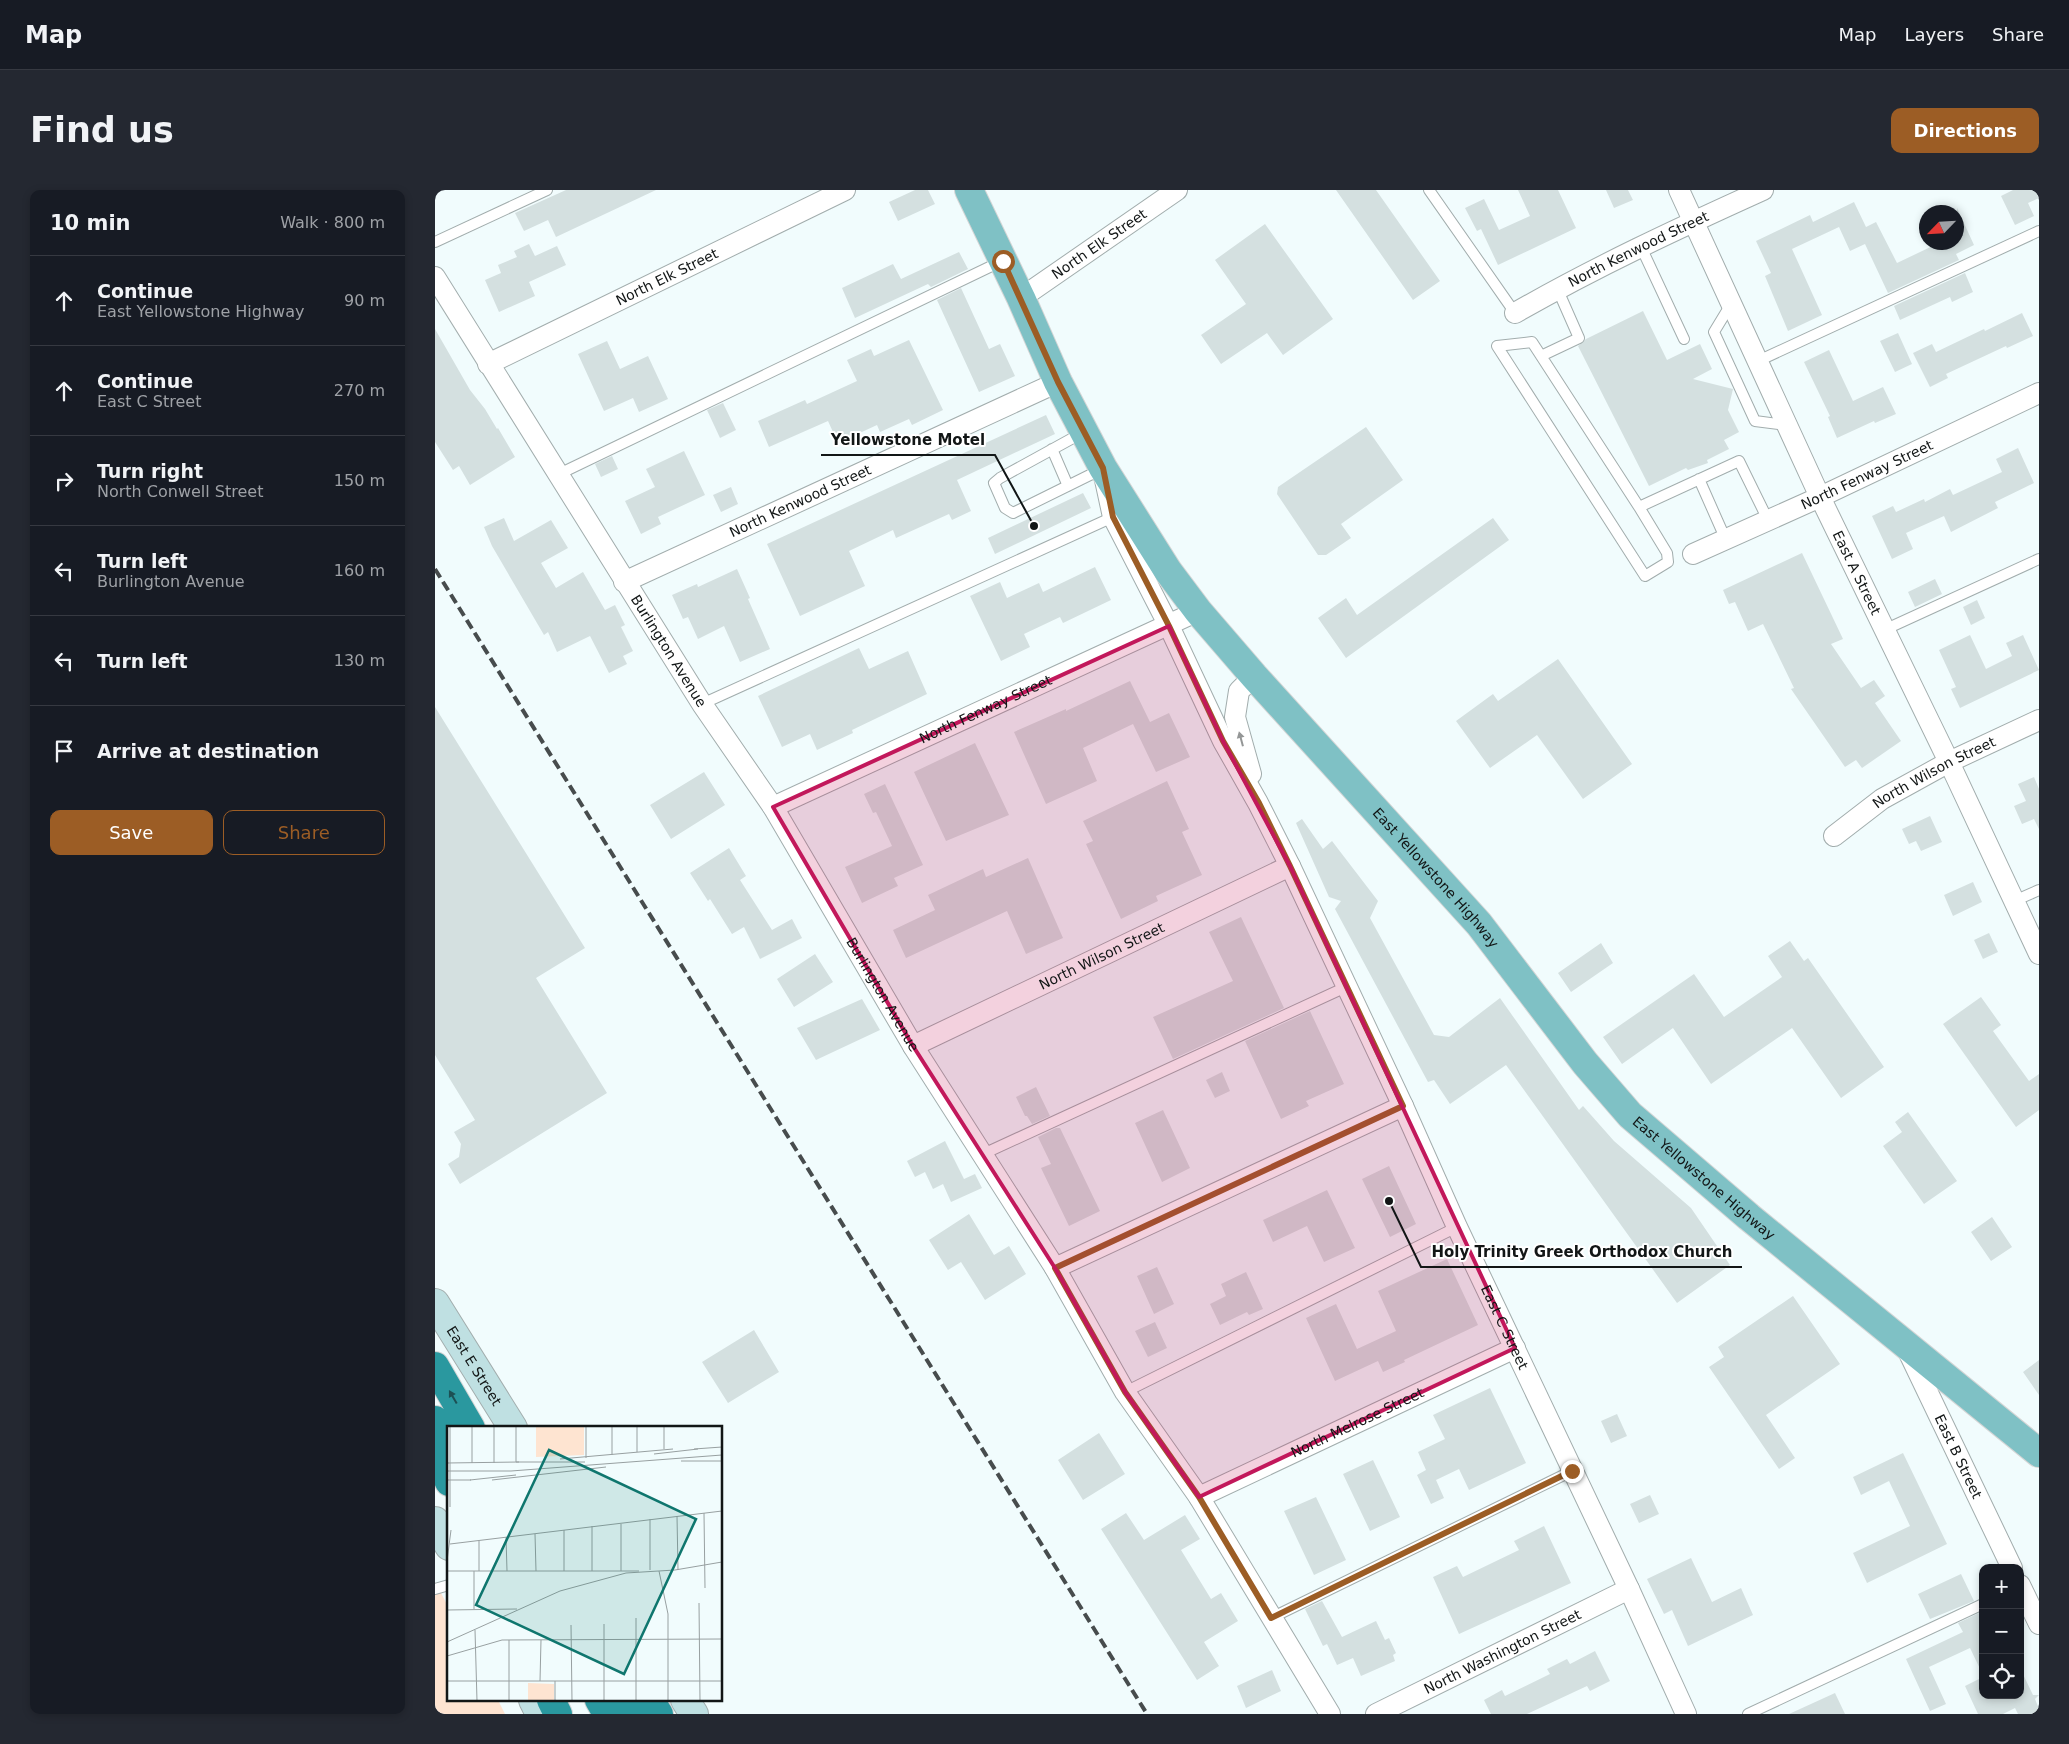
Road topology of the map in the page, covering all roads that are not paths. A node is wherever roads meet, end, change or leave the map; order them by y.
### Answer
1 (547, 190) edge
2 (845, 190) edge
3 (969, 190) edge
4 (1177, 190) edge
5 (1429, 190) edge
6 (1679, 190) edge
7 (1763, 190) edge
8 (1694, 221) junction
9 (2039, 231) edge
10 (435, 242) edge
11 (1641, 247) junction
12 (1003, 261) junction
13 (435, 277) edge
14 (1557, 288) junction
15 (1021, 298) junction
16 (1731, 304) junction
17 (1515, 313) joint
18 (1684, 339) dead end
19 (1541, 356) junction
20 (1757, 362) junction
21 (489, 364) junction
22 (1058, 382) junction
23 (2039, 393) edge
24 (1786, 425) junction
25 (1084, 432) junction
26 (1052, 450) junction
27 (1103, 468) junction
28 (557, 475) junction
29 (1699, 480) junction
30 (1068, 486) junction
31 (1820, 497) junction
32 (1639, 507) junction
33 (1113, 517) junction
34 (1768, 520) junction
35 (1726, 540) junction
36 (1693, 554) dead end
37 (2039, 559) edge
38 (624, 582) junction
39 (1198, 611) junction
40 (1169, 626) junction
41 (1884, 630) junction
42 (1254, 676) junction
43 (702, 704) junction
44 (2039, 720) edge
45 (1949, 762) junction
46 (1259, 803) junction
47 (773, 807) junction
48 (1834, 836) dead end
49 (1290, 866) junction
50 (2039, 890) edge
51 (2014, 901) junction
52 (2039, 954) edge
53 (1346, 987) junction
54 (913, 1046) junction
55 (1403, 1106) junction
56 (981, 1155) junction
57 (1457, 1227) junction
58 (1055, 1268) junction
59 (435, 1303) edge
60 (1905, 1344) junction
61 (1515, 1348) junction
62 (435, 1366) edge
63 (1125, 1392) junction
64 (435, 1420) edge
65 (470, 1426) edge
66 (512, 1426) edge
67 (447, 1439) edge
68 (435, 1453) edge
69 (2039, 1453) edge
70 (1572, 1471) junction
71 (447, 1478) edge
72 (1199, 1497) junction
73 (435, 1521) edge
74 (447, 1542) edge
75 (2010, 1564) edge
76 (1629, 1589) junction
77 (2024, 1594) edge
78 (1979, 1606) edge
79 (1271, 1618) junction
80 (2039, 1624) edge
81 (534, 1702) edge
82 (552, 1702) edge
83 (600, 1702) edge
84 (626, 1702) edge
85 (651, 1702) edge
86 (686, 1702) edge
87 (1682, 1713) edge
88 (540, 1714) edge
89 (558, 1714) edge
90 (607, 1714) edge
91 (633, 1714) edge
92 (659, 1714) edge
93 (694, 1714) edge
94 (1330, 1714) edge
95 (1376, 1714) edge
96 (1748, 1714) edge

1 - 10 lane
2 - 21 street, North Elk Street
3 - 12 main road, East Yellowstone Highway
4 - 15 street, North Elk Street
5 - 17 lane
6 - 8 street, East A Street
7 - 8 street, North Kenwood Street
8 - 11 street, North Kenwood Street
8 - 16 street, East A Street
9 - 20 lane
11 - 14 street, North Kenwood Street
11 - 18 lane
12 - 15 main road, East Yellowstone Highway
12 - 28 lane
13 - 21 street, Burlington Avenue
14 - 17 street, North Kenwood Street
14 - 19 lane
15 - 22 main road, East Yellowstone Highway
16 - 20 street, East A Street
16 - 24 lane
19 - 32 lane
19 - 32 lane
20 - 24 street, East A Street
21 - 28 street, Burlington Avenue
22 - 25 main road, East Yellowstone Highway
22 - 38 street, North Kenwood Street
23 - 31 street, North Fenway Street
24 - 31 street, East A Street
25 - 26 lane
25 - 27 main road, East Yellowstone Highway
26 - 30 lane
26 - 30 lane
27 - 30 lane
27 - 33 street, East C Street
27 - 39 main road, East Yellowstone Highway
28 - 38 street, Burlington Avenue
29 - 32 lane
29 - 34 lane
29 - 35 lane
31 - 34 street, North Fenway Street
31 - 41 street, East A Street
33 - 40 street, East C Street
33 - 43 lane
34 - 35 street, North Fenway Street
35 - 36 street, North Fenway Street
37 - 41 lane
38 - 43 street, Burlington Avenue
39 - 40 street, North Fenway Street
39 - 42 main road, East Yellowstone Highway
40 - 46 street, East C Street
40 - 47 street, North Fenway Street
41 - 45 street, East A Street
46 -> 42 street, East C Street
42 - 60 main road, East Yellowstone Highway
43 - 47 street, Burlington Avenue
44 - 45 street, North Wilson Street
45 - 48 street, North Wilson Street
45 - 51 street, East A Street
46 - 49 street, East C Street
47 - 54 street, Burlington Avenue
49 - 53 street, East C Street
49 - 54 street, North Wilson Street
50 - 51 lane
51 - 52 street, East A Street
53 - 55 street, East C Street
53 - 56 lane
54 - 56 street, Burlington Avenue
55 - 57 street, East C Street
55 - 58 street
56 - 58 street, Burlington Avenue
57 - 61 street, East C Street
57 - 63 lane
58 - 63 street, Burlington Avenue
59 - 66 main road, East E Street
60 - 69 main road, East Yellowstone Highway
60 - 75 street, East B Street
61 - 70 street, East C Street
61 - 72 street, North Melrose Street
65 -> 62 highway
63 - 72 street, Burlington Avenue
64 - 67 highway
68 - 71 highway
70 - 76 street, East C Street
70 - 79 lane
72 - 79 street, Burlington Avenue
73 - 74 main road
76 - 87 street, East C Street
76 - 95 street, North Washington Street
77 - 80 street
78 - 96 lane
79 - 94 street, Burlington Avenue
81 - 88 main road
82 - 89 highway
83 - 90 highway
84 - 91 highway
85 - 92 highway
86 - 93 main road

